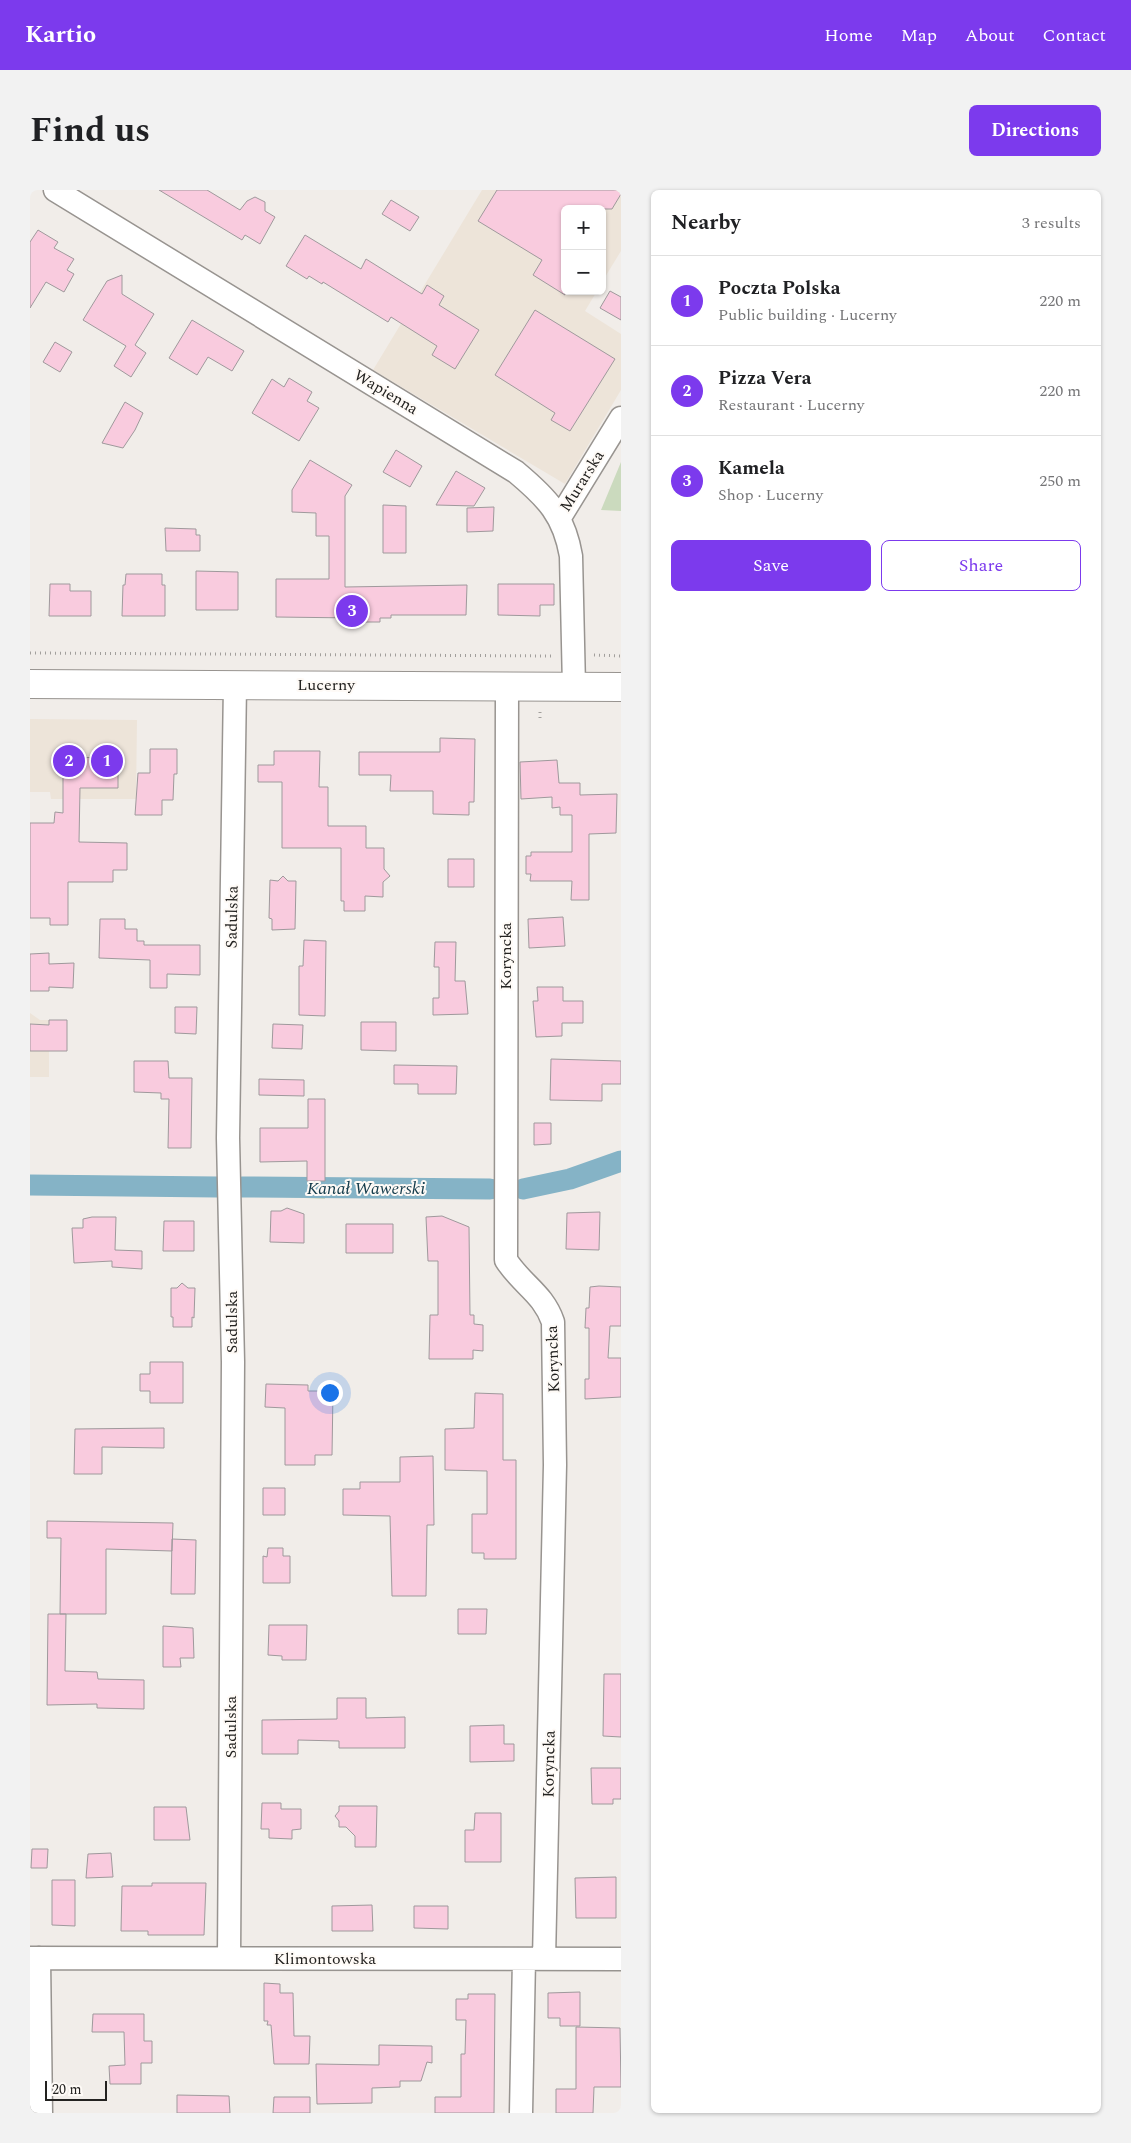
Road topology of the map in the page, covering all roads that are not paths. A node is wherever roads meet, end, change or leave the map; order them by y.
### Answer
1 (55, 190) edge
2 (621, 418) edge
3 (559, 519) junction
4 (30, 684) edge
5 (235, 685) junction
6 (507, 686) junction
7 (574, 687) junction
8 (621, 687) edge
9 (35, 1958) edge
10 (229, 1958) junction
11 (534, 1959) junction
12 (621, 1959) edge
13 (41, 2113) edge
14 (521, 2113) edge

1 - 3 street, Wapienna
2 - 3 street, Murarska
3 - 7 street, Wapienna
4 - 5 street, Lucerny
5 - 6 street, Lucerny
5 - 10 street, Sadulska
6 - 7 street, Lucerny
6 - 11 street, Koryncka
7 - 8 street, Lucerny
9 - 10 street, Klimontowska
9 - 13 street
10 - 11 street, Klimontowska
11 - 12 street, Klimontowska
11 - 14 street, Koryncka

